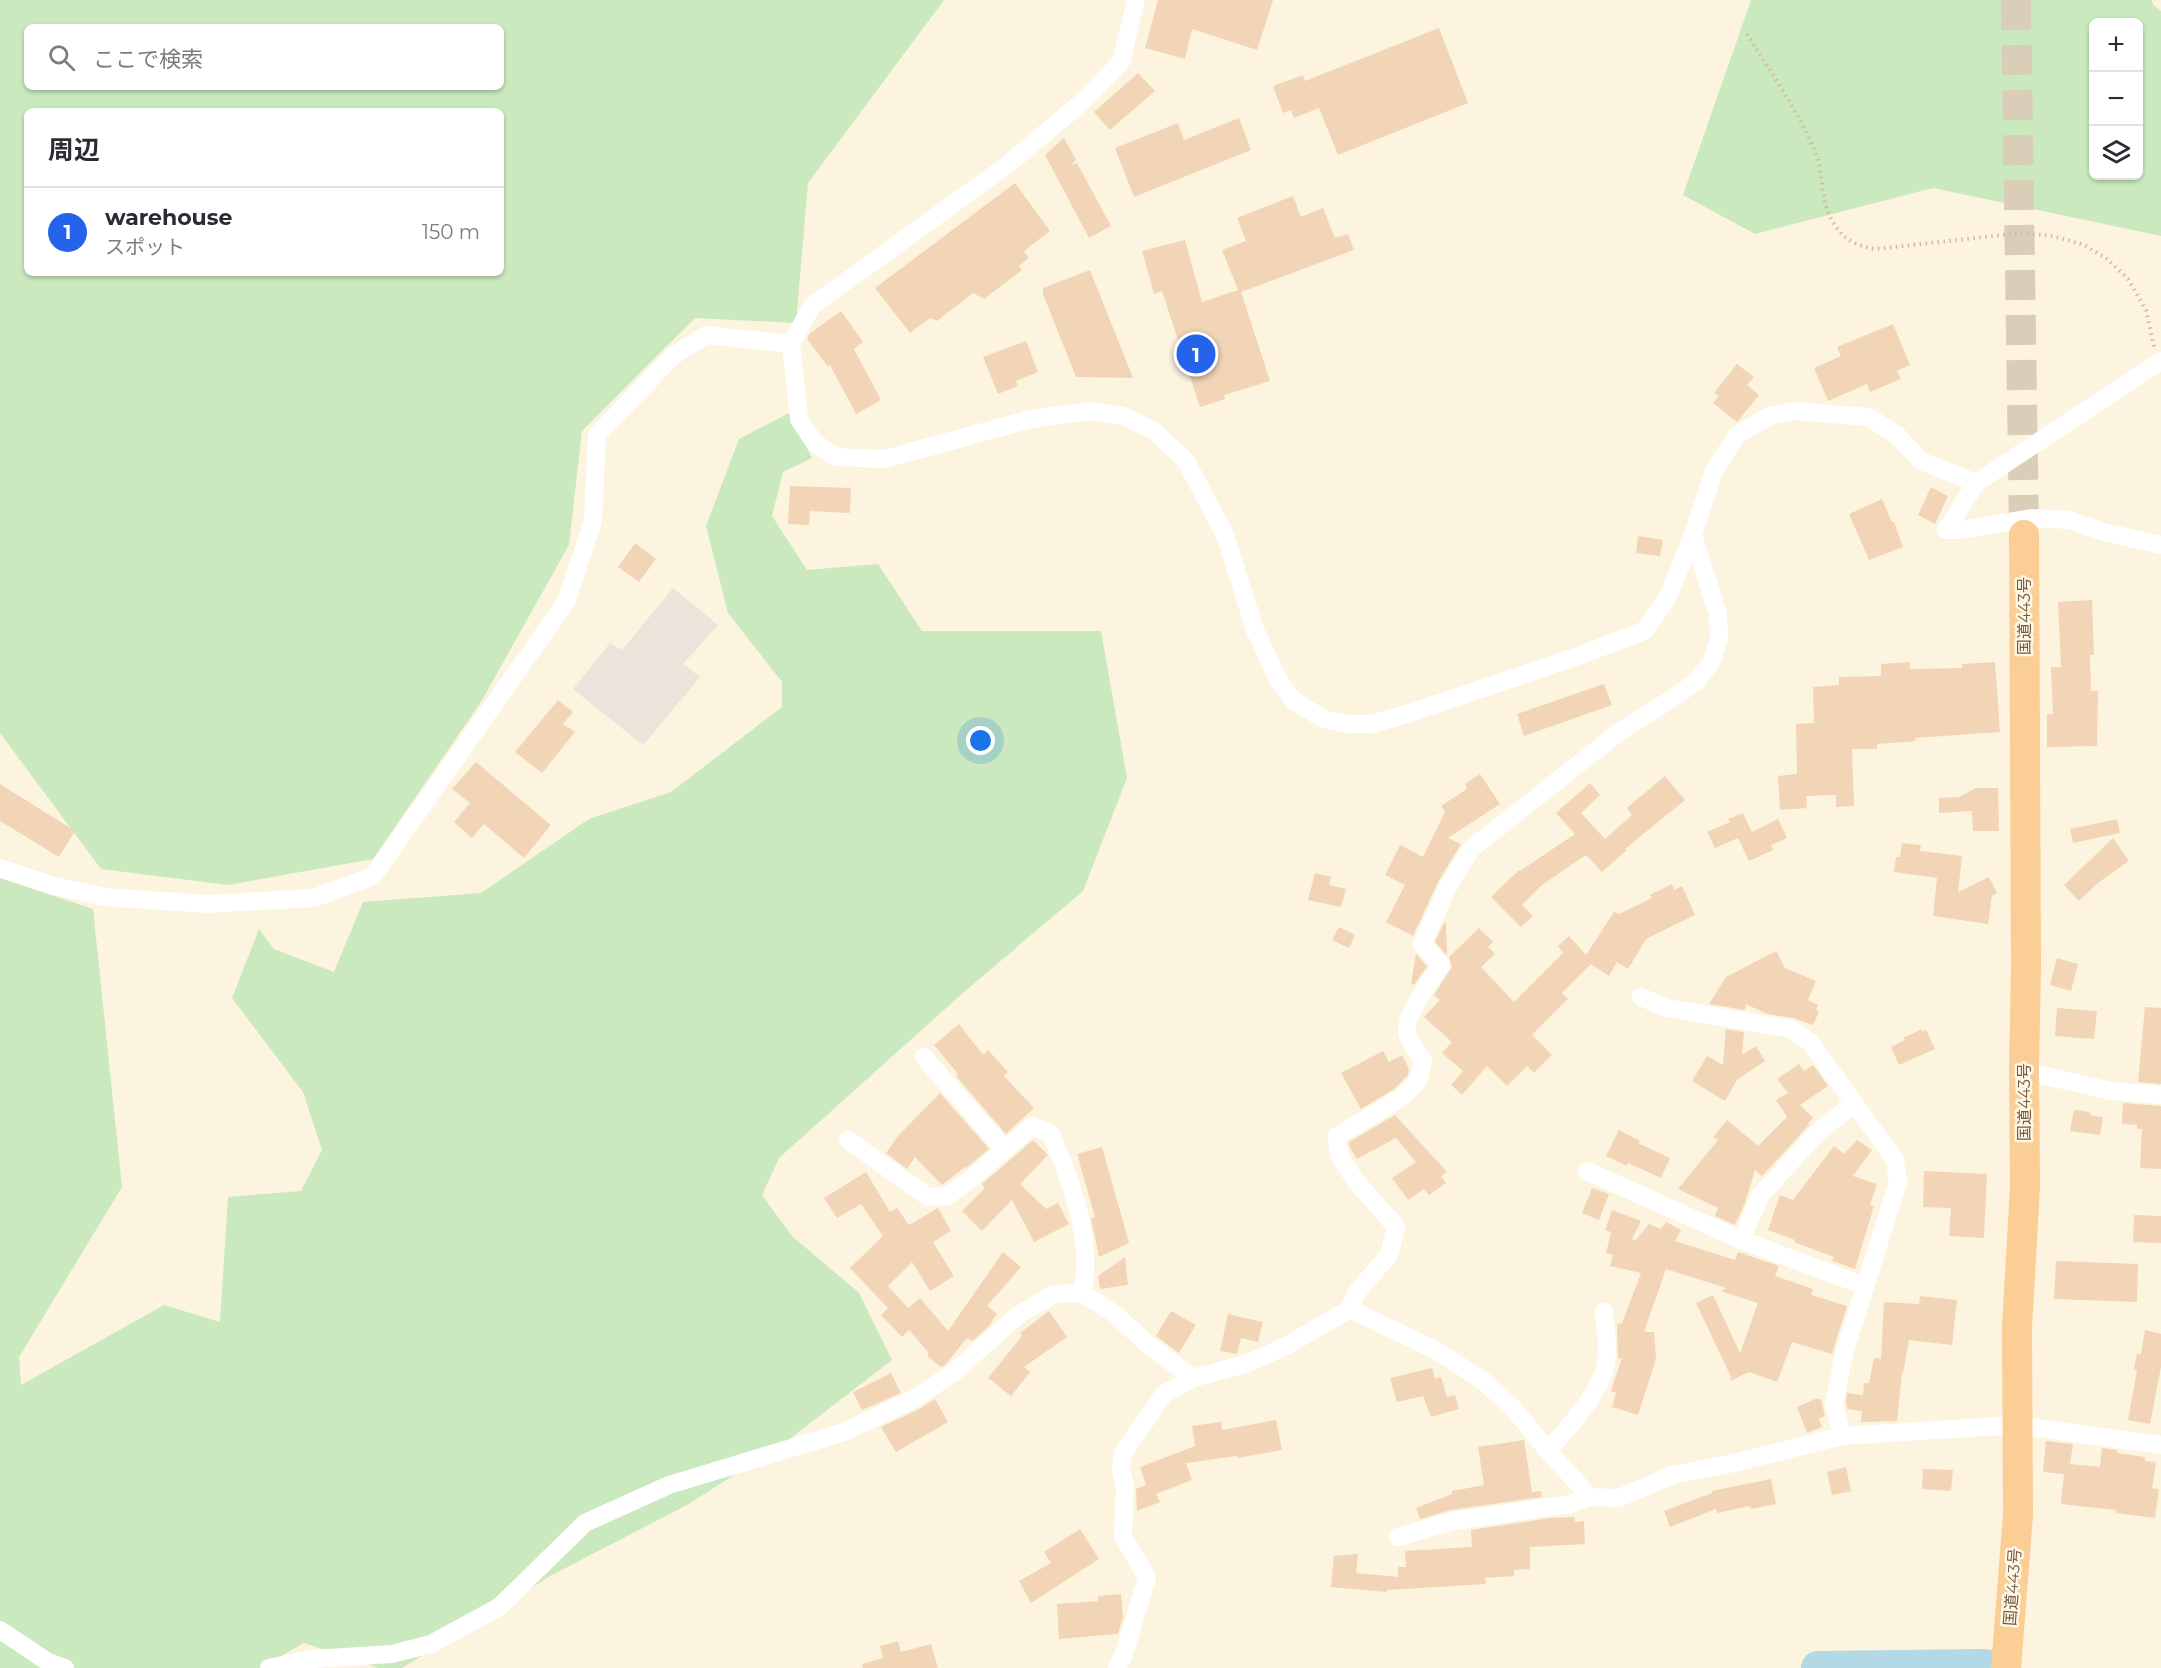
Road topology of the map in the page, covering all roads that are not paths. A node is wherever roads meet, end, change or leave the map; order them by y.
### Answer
1 (1136, 0) edge
2 (791, 344) junction
3 (2159, 362) edge
4 (1976, 483) junction
5 (1693, 535) junction
6 (2024, 535) tunnel mouth
7 (2161, 545) edge
8 (0, 867) edge
9 (1641, 997) dead end
10 (924, 1057) dead end
11 (2024, 1071) junction
12 (2161, 1095) edge
13 (1853, 1104) junction
14 (848, 1140) dead end
15 (1004, 1149) junction
16 (1587, 1171) dead end
17 (1741, 1240) junction
18 (1865, 1286) junction
19 (1082, 1293) junction
20 (1350, 1309) junction
21 (1604, 1312) dead end
22 (1193, 1378) junction
23 (2017, 1425) junction
24 (1842, 1436) junction
25 (2161, 1445) edge
26 (1548, 1451) junction
27 (1590, 1497) junction
28 (1398, 1537) dead end
29 (0, 1630) edge
30 (65, 1668) edge
31 (269, 1668) edge
32 (1117, 1668) edge
33 (2006, 1668) edge

1 - 2 street
2 - 5 street
2 - 8 street
3 - 4 street
4 - 5 street
4 - 7 street
5 - 20 street
6 - 11 highway, 国道443号
9 - 13 street
10 - 15 street
11 - 12 street
11 - 23 highway, 国道443号
13 - 17 street
13 - 18 street
14 - 15 street
15 - 19 street
16 - 17 street
17 - 18 street
18 - 24 street
19 - 22 street
19 - 31 street
20 - 22 street
20 - 26 street
21 - 26 street
22 - 32 street
23 - 24 street
23 - 25 street
23 - 33 highway, 国道443号
24 - 27 street
26 - 27 street
27 - 28 street
29 - 30 street

